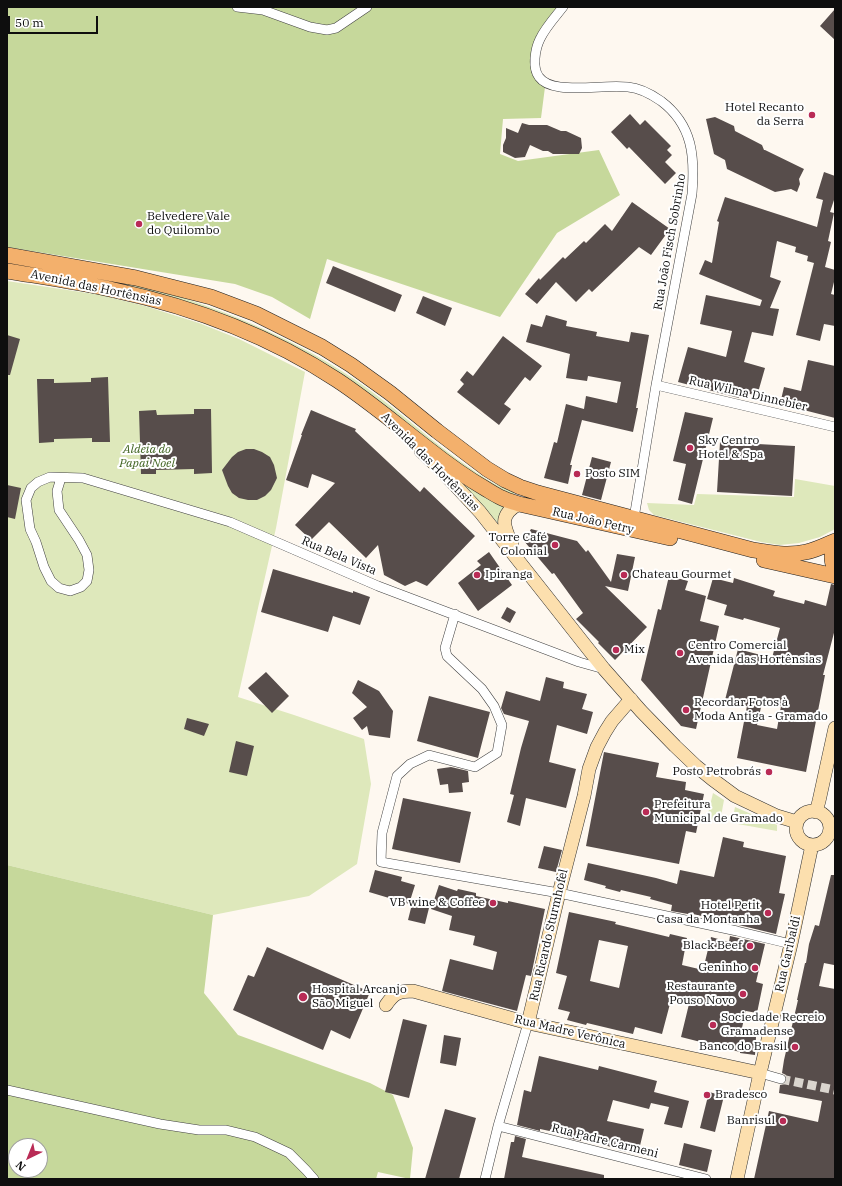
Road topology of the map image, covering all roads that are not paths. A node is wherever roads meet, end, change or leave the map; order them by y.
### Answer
1 (237, 7) edge
2 (367, 7) edge
3 (552, 7) edge
4 (563, 7) edge
5 (556, 16) junction
6 (7, 256) edge
7 (7, 271) edge
8 (656, 385) junction
9 (376, 408) junction
10 (835, 427) edge
11 (61, 478) junction
12 (520, 487) joint
13 (519, 504) junction
14 (634, 518) junction
15 (835, 541) edge
16 (835, 545) edge
17 (520, 563) junction
18 (835, 569) edge
19 (835, 576) edge
20 (455, 614) junction
21 (604, 669) junction
22 (631, 699) junction
23 (835, 728) edge
24 (816, 812) junction
25 (798, 822) junction
26 (832, 831) edge
27 (812, 845) junction
28 (559, 893) junction
29 (791, 944) junction
30 (386, 1005) dead end
31 (528, 1023) junction
32 (760, 1073) junction
33 (782, 1079) tunnel mouth
34 (7, 1090) edge
35 (498, 1126) junction
36 (314, 1179) edge
37 (484, 1179) edge
38 (706, 1179) edge
39 (737, 1179) edge

1 - 2 street
3 - 5 street
4 - 5 street
5 - 8 street, Rua João Fisch Sobrinho
6 - 12 main road, Avenida das Hortênsias
7 - 9 main road, Avenida das Hortênsias
8 - 10 street, Rua Wilma Dinnebier
8 - 14 street, Rua João Fisch Sobrinho
9 - 13 main road, Rua João Petry
9 - 17 main road, Avenida das Hortênsias
11 - 11 street, Rua Bela Vista
11 - 20 street, Rua Bela Vista
12 - 14 main road, Rua João Petry
13 - 17 main road
13 - 19 main road, Rua João Petry
14 - 15 main road, Rua João Petry
16 - 18 main road
17 - 21 main road, Avenida das Hortênsias
20 - 21 street, Rua Bela Vista
20 - 28 street
21 - 22 main road, Avenida das Hortênsias
22 - 25 main road, Avenida das Hortênsias
22 - 28 main road, Rua Ricardo Sturmhofel
23 - 24 main road
24 - 25 main road
24 - 26 main road
25 - 27 main road
26 - 27 main road
27 - 29 main road, Rua Garibaldi
28 - 29 street
28 - 31 main road, Rua Ricardo Sturmhofel
29 - 32 main road, Rua Garibaldi
30 - 31 main road, Rua Madre Verônica
31 - 32 main road, Rua Madre Verônica
31 - 35 street, Rua Ricardo Sturmhofel
32 - 33 street
32 - 39 main road, Rua Garibaldi
34 - 36 street
35 - 37 street, Rua Ricardo Sturmhofel
35 - 38 street, Rua Padre Carmeni

